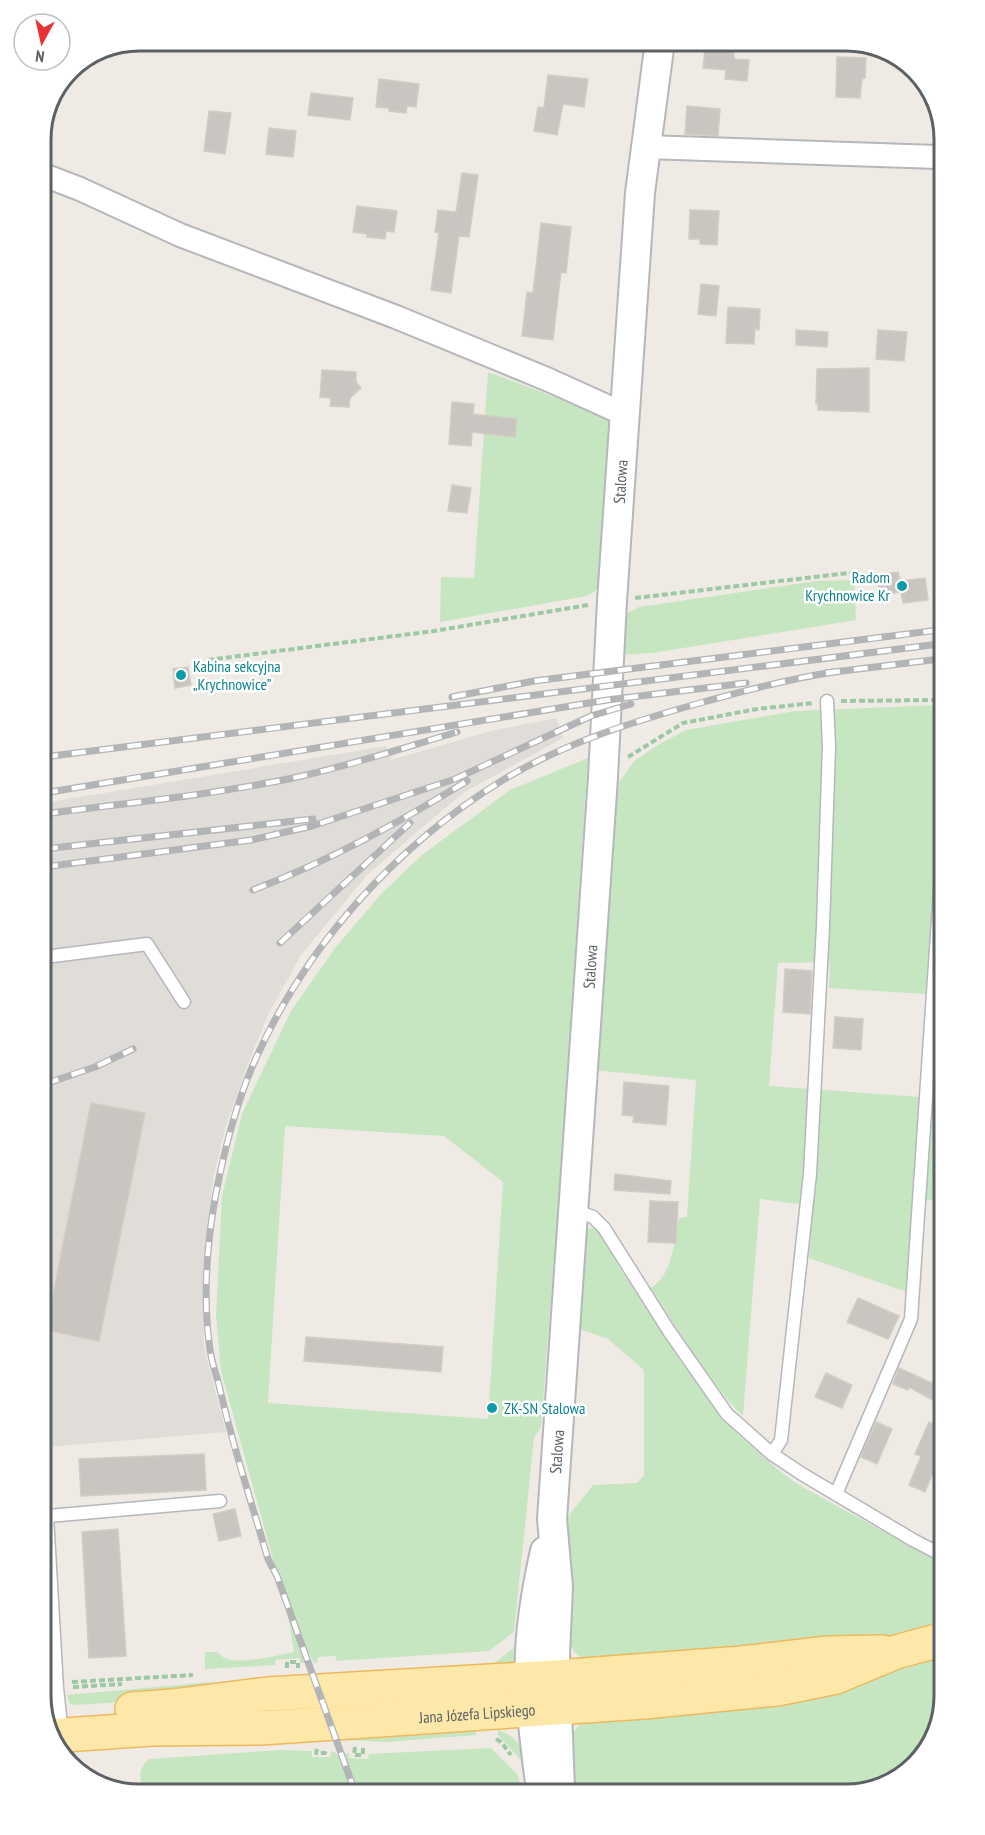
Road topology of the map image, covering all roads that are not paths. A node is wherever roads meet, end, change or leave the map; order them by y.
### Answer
1 (659, 51) edge
2 (646, 147) junction
3 (934, 157) edge
4 (51, 178) edge
5 (624, 414) junction
6 (826, 701) road end
7 (51, 956) edge
8 (934, 964) edge
9 (184, 1002) dead end
10 (574, 1210) junction
11 (772, 1454) junction
12 (836, 1494) junction
13 (220, 1501) dead end
14 (51, 1516) edge
15 (934, 1551) edge
16 (51, 1602) edge
17 (934, 1642) edge
18 (544, 1693) junction
19 (55, 1716) edge
20 (541, 1784) edge
21 (559, 1784) edge

1 - 2 street, Stalowa
2 - 3 street
2 - 5 street, Stalowa
4 - 5 street
5 - 10 street, Stalowa
6 - 11 lane
7 - 9 lane
8 - 12 lane
10 - 11 lane
10 - 18 street, Stalowa
11 - 12 lane
12 - 15 lane
13 - 14 lane
16 - 19 lane
17 - 18 main road, Jana Józefa Lipskiego
18 - 19 main road, Jana Józefa Lipskiego
18 - 20 street, Stalowa
18 - 21 street, Stalowa

